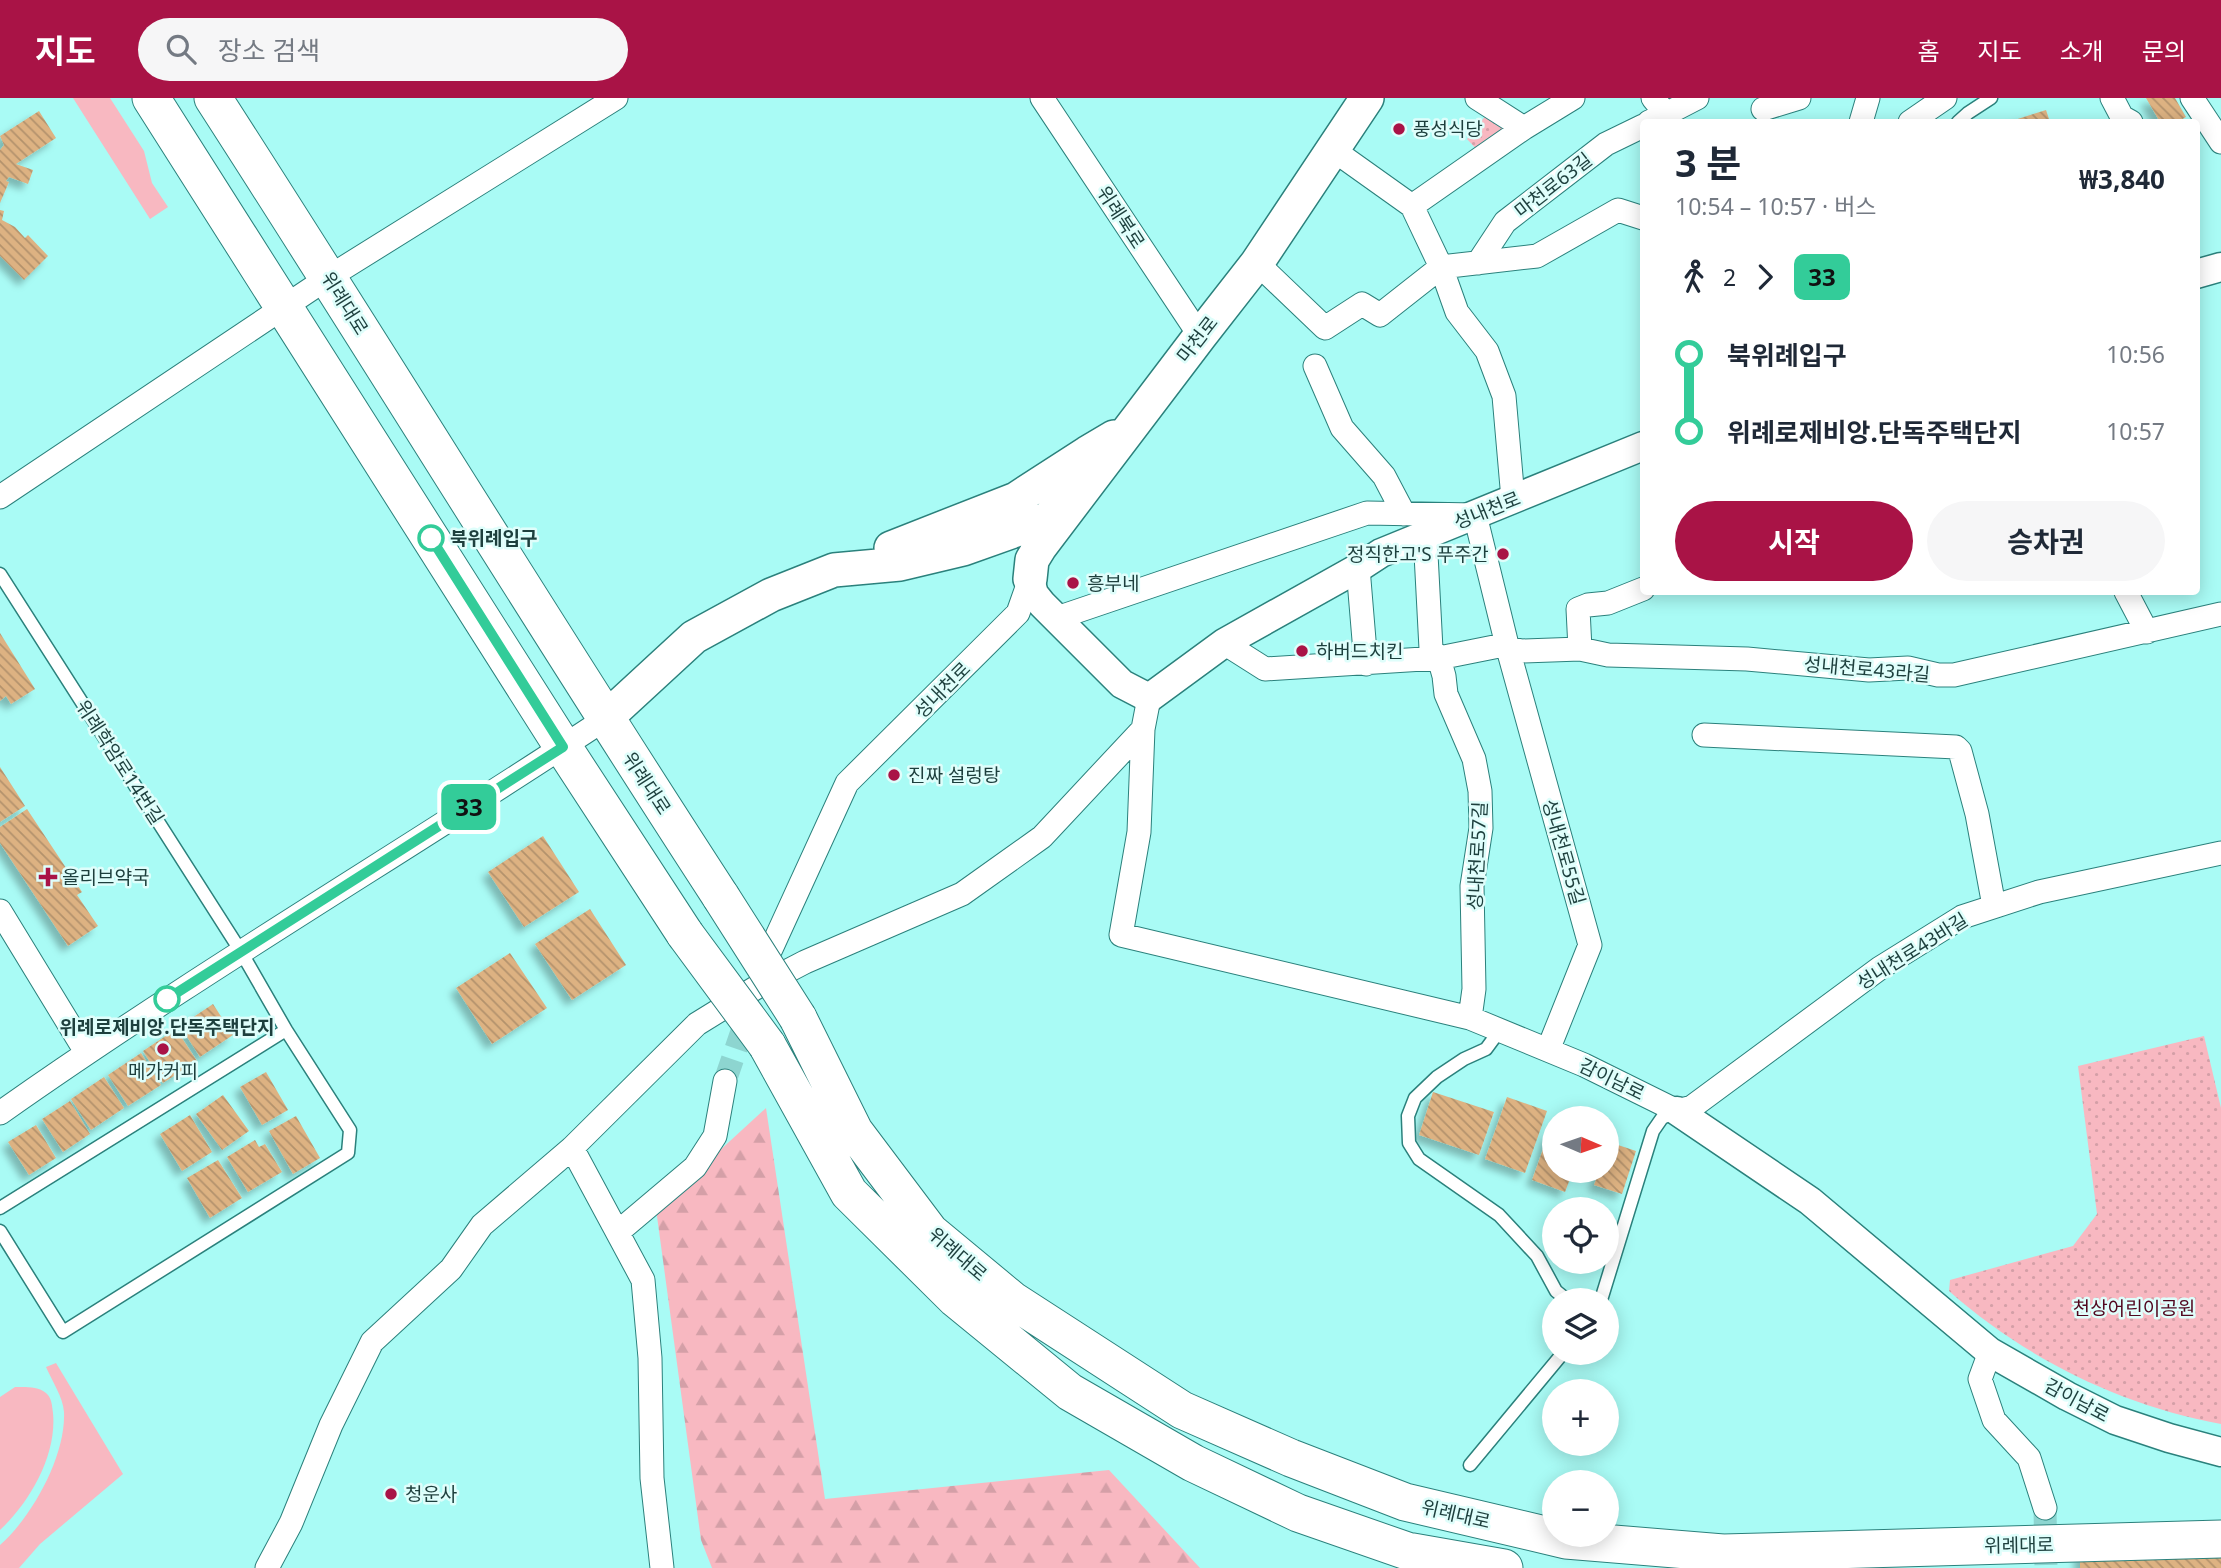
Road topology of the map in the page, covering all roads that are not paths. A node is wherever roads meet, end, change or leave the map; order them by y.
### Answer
1 (151, 98) edge
2 (213, 98) edge
3 (616, 98) edge
4 (1042, 98) edge
5 (1367, 98) edge
6 (1477, 98) edge
7 (1573, 98) edge
8 (1697, 98) edge
9 (1799, 98) edge
10 (1868, 98) edge
11 (1945, 98) edge
12 (1991, 98) edge
13 (2112, 98) edge
14 (2192, 98) edge
15 (1763, 109) dead end
16 (1656, 112) edge
17 (1862, 119) edge
18 (1914, 119) edge
19 (1961, 119) edge
20 (2126, 119) edge
21 (2198, 119) edge
22 (2200, 122) edge
23 (1640, 127) edge
24 (1524, 128) junction
25 (2221, 142) edge
26 (1332, 149) junction
27 (1412, 206) junction
28 (1640, 217) edge
29 (1257, 263) junction
30 (1478, 263) junction
31 (1441, 267) junction
32 (2221, 267) edge
33 (2200, 273) edge
34 (329, 277) junction
35 (286, 308) junction
36 (1200, 336) junction
37 (1315, 366) dead end
38 (1129, 429) junction
39 (1640, 447) edge
40 (1100, 467) junction
41 (0, 497) edge
42 (1513, 499) junction
43 (1404, 514) junction
44 (1475, 514) junction
45 (1425, 535) junction
46 (1358, 568) junction
47 (834, 570) junction
48 (0, 573) edge
49 (1030, 579) junction
50 (1640, 590) edge
51 (2128, 595) edge
52 (2221, 614) edge
53 (1057, 618) junction
54 (2147, 632) junction
55 (1224, 643) junction
56 (1508, 649) junction
57 (1580, 649) junction
58 (1439, 658) junction
59 (1366, 664) junction
60 (1149, 698) junction
61 (605, 719) junction
62 (1143, 729) junction
63 (1704, 734) dead end
64 (563, 747) junction
65 (2221, 853) edge
66 (1994, 906) junction
67 (0, 911) edge
68 (771, 949) dead end
69 (240, 950) junction
70 (1470, 1018) junction
71 (286, 1030) junction
72 (1500, 1030) junction
73 (1548, 1050) junction
74 (86, 1052) junction
75 (725, 1081) tunnel mouth
76 (1677, 1111) junction
77 (0, 1113) edge
78 (572, 1148) junction
79 (0, 1208) edge
80 (0, 1231) edge
81 (618, 1232) junction
82 (1554, 1288) edge
83 (1605, 1288) edge
84 (1990, 1352) junction
85 (1553, 1365) edge
86 (2221, 1452) edge
87 (1470, 1465) dead end
88 (2045, 1508) tunnel mouth
89 (2221, 1539) edge
90 (267, 1568) edge
91 (662, 1568) edge
92 (1504, 1568) edge

1 - 35 main road, 위례대로
2 - 34 main road, 위례대로
3 - 34 street
4 - 36 street, 위례북로
5 - 26 main road, 마천로
6 - 24 street
7 - 24 street
8 - 16 street
9 - 15 street
10 - 17 street
11 - 18 street
12 - 19 lane
13 - 20 street
14 - 21 street
22 - 25 street
23 - 30 street, 마천로63길
24 - 27 street
26 - 27 street
26 - 29 main road, 마천로
27 - 31 street
28 - 30 street
29 - 31 street
29 - 36 main road, 마천로
30 - 31 street
31 - 42 street
32 - 33 street
34 - 35 street
34 - 61 main road, 위례대로
35 - 41 street
35 - 64 main road, 위례대로
36 - 38 main road, 마천로
37 - 43 street
38 - 40 main road, 마천로
38 - 47 main road
39 - 42 street, 성내천로
40 - 47 main road
40 - 49 main road, 마천로
42 - 44 street, 성내천로
43 - 44 street
43 - 53 street
44 - 45 street, 성내천로
44 - 56 street, 성내천로55길
45 - 46 street, 성내천로
45 - 58 street, 성내천로57길
46 - 55 street, 성내천로
46 - 59 street
47 - 61 main road
48 - 69 lane, 위례학암로14번길
49 - 53 street
49 - 68 street, 성내천로
50 - 57 street
51 - 54 street
52 - 54 street, 성내천로43라길
53 - 60 street
54 - 57 street, 성내천로43라길
55 - 59 street
55 - 60 street, 성내천로
56 - 57 street, 성내천로43라길
56 - 58 street
56 - 73 street, 성내천로55길
58 - 59 street
58 - 70 street, 성내천로57길
60 - 62 street
61 - 64 street
61 - 89 main road, 위례대로, bridge
62 - 70 street, 감이남로
62 - 78 street
63 - 66 street
64 - 69 street
64 - 92 main road, 위례대로, bridge
65 - 66 street, 성내천로43바길
66 - 76 street, 성내천로43바길
67 - 74 street
69 - 71 lane, 위례학암로14번길
69 - 74 street
70 - 72 street, 감이남로
71 - 79 lane
71 - 80 lane, 위례학암로14번길
72 - 73 street, 감이남로
72 - 82 lane
73 - 76 street, 감이남로
74 - 77 street
75 - 81 street
76 - 83 lane
76 - 84 street, 감이남로
78 - 81 street
78 - 90 street
81 - 91 street
84 - 86 street, 감이남로
84 - 88 street
85 - 87 lane

